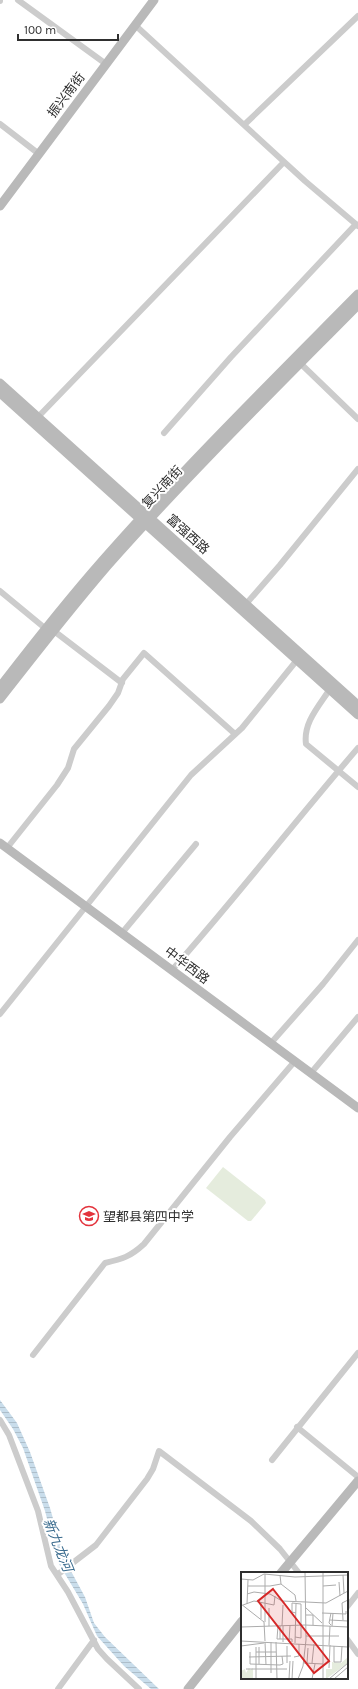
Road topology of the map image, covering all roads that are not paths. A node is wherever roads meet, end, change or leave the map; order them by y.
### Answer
1 (18, 0) edge
2 (154, 0) edge
3 (358, 16) edge
4 (135, 25) junction
5 (106, 64) junction
6 (0, 124) edge
7 (244, 124) junction
8 (39, 154) junction
9 (284, 162) junction
10 (0, 206) edge
11 (357, 225) edge
12 (358, 294) edge
13 (358, 305) edge
14 (300, 363) junction
15 (0, 383) edge
16 (0, 394) edge
17 (38, 417) junction
18 (358, 419) edge
19 (164, 432) dead end
20 (358, 469) edge
21 (145, 519) junction
22 (0, 591) edge
23 (246, 604) junction
24 (50, 630) junction
25 (297, 660) junction
26 (122, 683) junction
27 (0, 687) edge
28 (330, 689) junction
29 (0, 700) edge
30 (358, 705) edge
31 (358, 715) edge
32 (235, 734) junction
33 (358, 748) edge
34 (338, 771) junction
35 (358, 787) edge
36 (196, 844) dead end
37 (3, 848) edge
38 (87, 907) junction
39 (122, 933) junction
40 (358, 940) edge
41 (172, 970) junction
42 (0, 1014) edge
43 (358, 1017) edge
44 (271, 1043) junction
45 (295, 1061) junction
46 (311, 1073) junction
47 (357, 1106) edge
48 (358, 1354) edge
49 (33, 1355) dead end
50 (0, 1420) edge
51 (297, 1427) junction
52 (272, 1460) dead end
53 (358, 1477) edge
54 (358, 1481) edge
55 (290, 1562) junction
56 (282, 1572) edge
57 (298, 1572) edge
58 (57, 1575) junction
59 (358, 1593) edge
60 (348, 1606) edge
61 (241, 1622) edge
62 (94, 1640) junction
63 (348, 1640) edge
64 (358, 1654) edge
65 (58, 1689) edge
66 (139, 1689) edge
67 (188, 1689) edge

1 - 5 street
2 - 4 main road, 振兴南街
3 - 7 street
4 - 5 main road, 振兴南街
4 - 7 street
5 - 8 main road, 振兴南街
6 - 8 street
7 - 9 street
8 - 10 main road, 振兴南街
9 - 11 street
9 - 17 street
11 - 19 street
12 - 21 main road, 复兴南街
13 - 14 main road, 复兴南街
14 - 18 street
14 - 21 main road, 复兴南街
15 - 17 main road, 富强西路
16 - 21 main road, 富强西路
17 - 21 main road, 富强西路
20 - 23 street
21 - 23 main road, 富强西路
21 - 24 main road, 复兴南街
21 - 25 main road, 富强西路
22 - 24 street
23 - 30 main road, 富强西路
24 - 26 street
24 - 27 main road, 复兴南街
24 - 29 main road, 复兴南街
25 - 28 main road, 富强西路
25 - 32 street
26 - 32 street
26 - 37 street
28 - 31 main road, 富强西路
28 - 34 street
32 - 38 street
33 - 34 street
34 - 35 street
34 - 41 street
36 - 39 street
37 - 38 main road, 中华西路
38 - 39 main road, 中华西路
38 - 42 street
39 - 41 main road, 中华西路
40 - 44 street
41 - 44 main road, 中华西路
43 - 46 street
44 - 45 main road, 中华西路
45 - 46 main road, 中华西路
45 - 49 street
46 - 47 main road, 中华西路
48 - 51 street
50 - 58 street
51 - 52 street
51 - 53 street
54 - 55 main road
55 - 56 main road
55 - 57 street
55 - 58 street
58 - 62 street
59 - 60 street
61 - 67 main road
62 - 65 street
62 - 66 street
63 - 64 street

